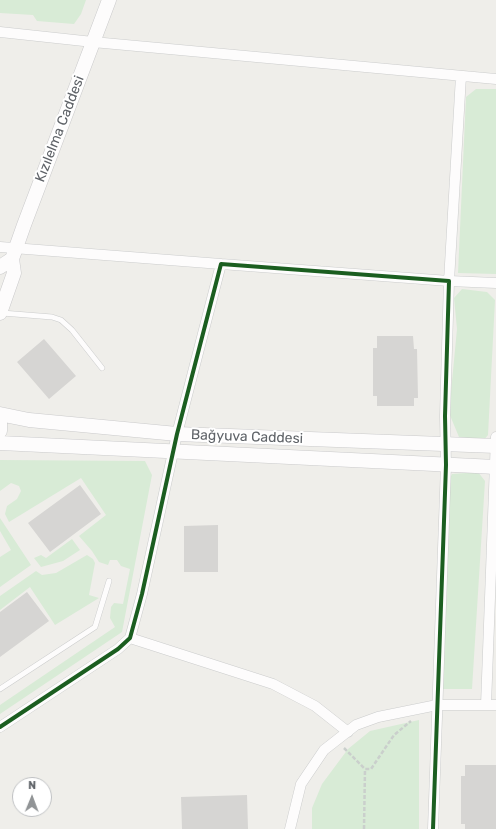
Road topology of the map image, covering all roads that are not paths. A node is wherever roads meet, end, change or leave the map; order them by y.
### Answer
1 (109, 0) edge
2 (0, 32) edge
3 (94, 42) junction
4 (461, 76) junction
5 (496, 79) edge
6 (0, 247) edge
7 (14, 253) junction
8 (221, 264) junction
9 (0, 268) edge
10 (449, 281) junction
11 (496, 283) edge
12 (0, 313) edge
13 (102, 368) dead end
14 (0, 414) edge
15 (0, 431) edge
16 (177, 434) junction
17 (0, 443) edge
18 (496, 443) edge
19 (446, 444) junction
20 (173, 450) junction
21 (446, 465) junction
22 (495, 467) edge
23 (109, 581) dead end
24 (130, 638) junction
25 (0, 689) edge
26 (437, 704) junction
27 (491, 704) edge
28 (0, 726) edge
29 (348, 732) junction
30 (290, 829) edge
31 (433, 829) edge

1 - 3 street, Kızılelma Caddesi
2 - 3 street
3 - 4 street
3 - 7 street, Kızılelma Caddesi
4 - 5 street
4 - 10 street
6 - 7 street
7 - 8 street
7 - 9 street
7 - 12 street, Kızılelma Caddesi
8 - 10 street
8 - 16 street
10 - 11 street
10 - 19 street
12 - 13 lane
14 - 15 street
14 - 16 street, Bağyuva Caddesi
16 - 19 street, Bağyuva Caddesi
16 - 20 street
17 - 20 street, Bağyuva Caddesi
18 - 19 street, Bağyuva Caddesi
18 - 22 street
19 - 21 street
20 - 21 street, Bağyuva Caddesi
20 - 24 street
21 - 22 street, Bağyuva Caddesi
21 - 26 street
22 - 27 street
23 - 25 lane
24 - 28 street
24 - 29 street
26 - 27 street
26 - 29 street
26 - 31 street
29 - 30 street

